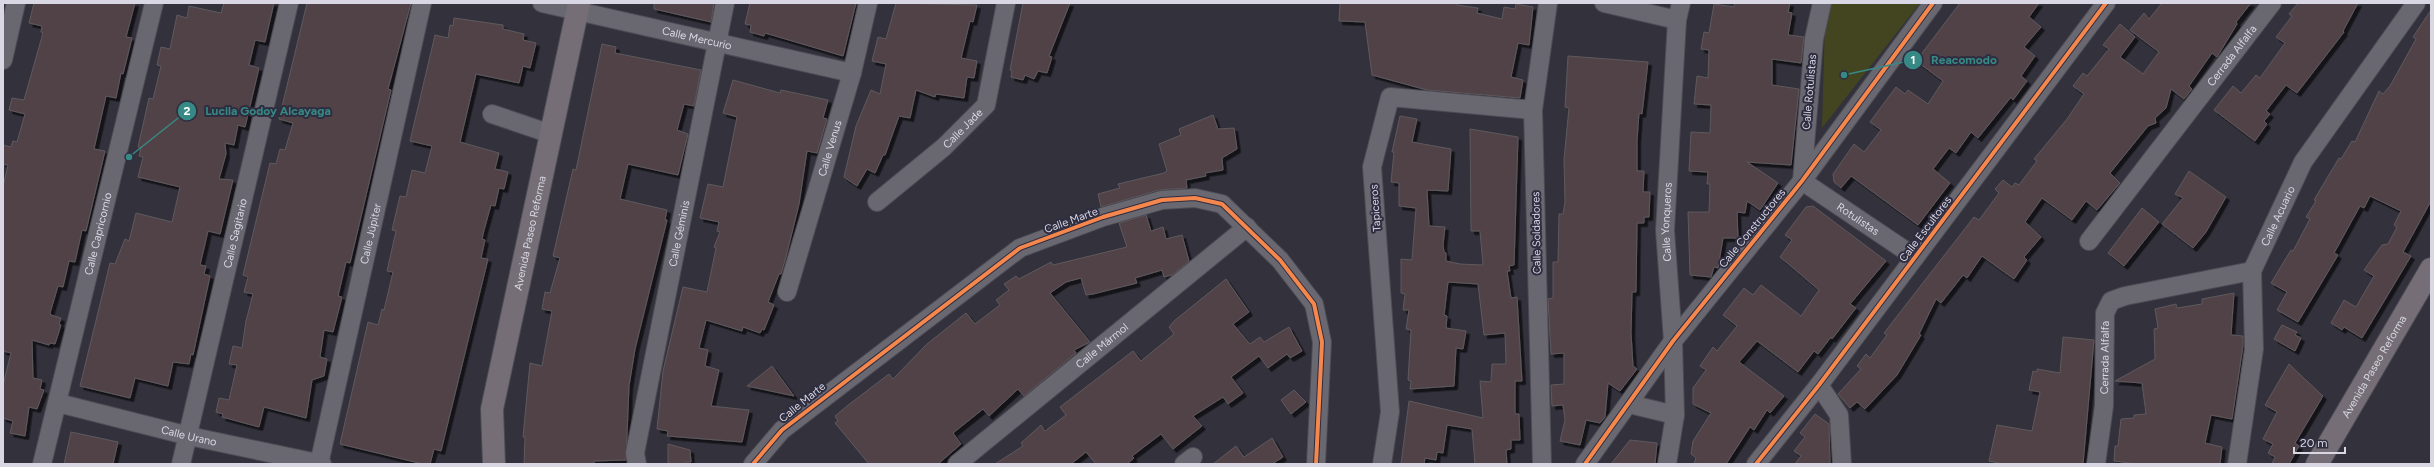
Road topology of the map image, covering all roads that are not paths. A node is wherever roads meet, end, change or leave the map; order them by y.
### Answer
1 (16, 3) edge
2 (154, 3) edge
3 (289, 3) edge
4 (422, 3) edge
5 (542, 3) edge
6 (725, 3) edge
7 (868, 3) edge
8 (1006, 3) edge
9 (1548, 3) edge
10 (1604, 3) edge
11 (1681, 3) edge
12 (1822, 3) edge
13 (1934, 3) edge
14 (2106, 3) edge
15 (2272, 3) edge
16 (2416, 3) edge
17 (578, 7) edge
18 (1677, 20) junction
19 (715, 42) junction
20 (3, 60) edge
21 (852, 73) junction
22 (1533, 110) junction
23 (492, 114) dead end
24 (551, 134) junction
25 (1802, 181) junction
26 (877, 202) dead end
27 (1247, 227) junction
28 (2089, 241) dead end
29 (1915, 257) junction
30 (2431, 269) edge
31 (2252, 271) junction
32 (786, 292) dead end
33 (1673, 341) junction
34 (1819, 386) junction
35 (58, 403) junction
36 (1629, 404) junction
37 (1675, 415) junction
38 (189, 436) junction
39 (42, 464) edge
40 (181, 464) edge
41 (320, 464) edge
42 (494, 464) edge
43 (637, 464) edge
44 (752, 464) edge
45 (957, 464) edge
46 (1316, 464) edge
47 (1382, 464) edge
48 (1542, 464) edge
49 (1585, 464) edge
50 (1667, 464) edge
51 (1756, 464) edge
52 (1842, 464) edge
53 (2096, 464) edge
54 (2237, 464) edge
55 (2317, 464) edge

1 - 20 street
2 - 35 street, Calle Capricornio
3 - 38 street, Calle Sagitario
4 - 41 street, Calle Júpiter
5 - 17 street, Calle Mercurio
6 - 19 street, Calle Géminis
7 - 21 street, Calle Venus
8 - 26 street, Calle Jade
9 - 22 street, Calle Soldadores
10 - 18 street
11 - 18 street, Calle Yonqueros
12 - 25 street, Calle Rotulistas
13 - 25 street, Calle Constructores
14 - 29 street, Calle Escultores
15 - 28 street, Cerrada Alfalfa
16 - 31 street, Calle Acuario
17 - 19 street, Calle Mercurio
17 - 24 main road, Avenida Paseo Reforma
18 - 33 street, Calle Yonqueros
19 - 21 street, Calle Mercurio
19 - 43 street, Calle Géminis
21 - 32 street, Calle Venus
22 - 47 street, Tapiceros
22 - 48 street, Calle Soldadores
23 - 24 street
24 - 42 main road, Avenida Paseo Reforma
25 - 29 street, Rotulistas
25 - 33 street, Calle Constructores
27 - 44 street, Calle Marte
27 - 45 street, Calle Mármol
27 - 46 street, Calle Marte
29 - 34 street, Calle Escultores
30 - 55 main road, Avenida Paseo Reforma
31 - 53 street, Cerrada Alfalfa
31 - 54 street, Calle Acuario
33 - 36 street, Calle Constructores
33 - 37 street, Calle Yonqueros
34 - 51 street, Calle Escultores
34 - 52 street
35 - 38 street, Calle Urano
35 - 39 street, Calle Capricornio
36 - 37 street
36 - 49 street, Calle Constructores
37 - 50 street, Calle Yonqueros
38 - 40 street, Calle Sagitario
38 - 41 street, Calle Urano

